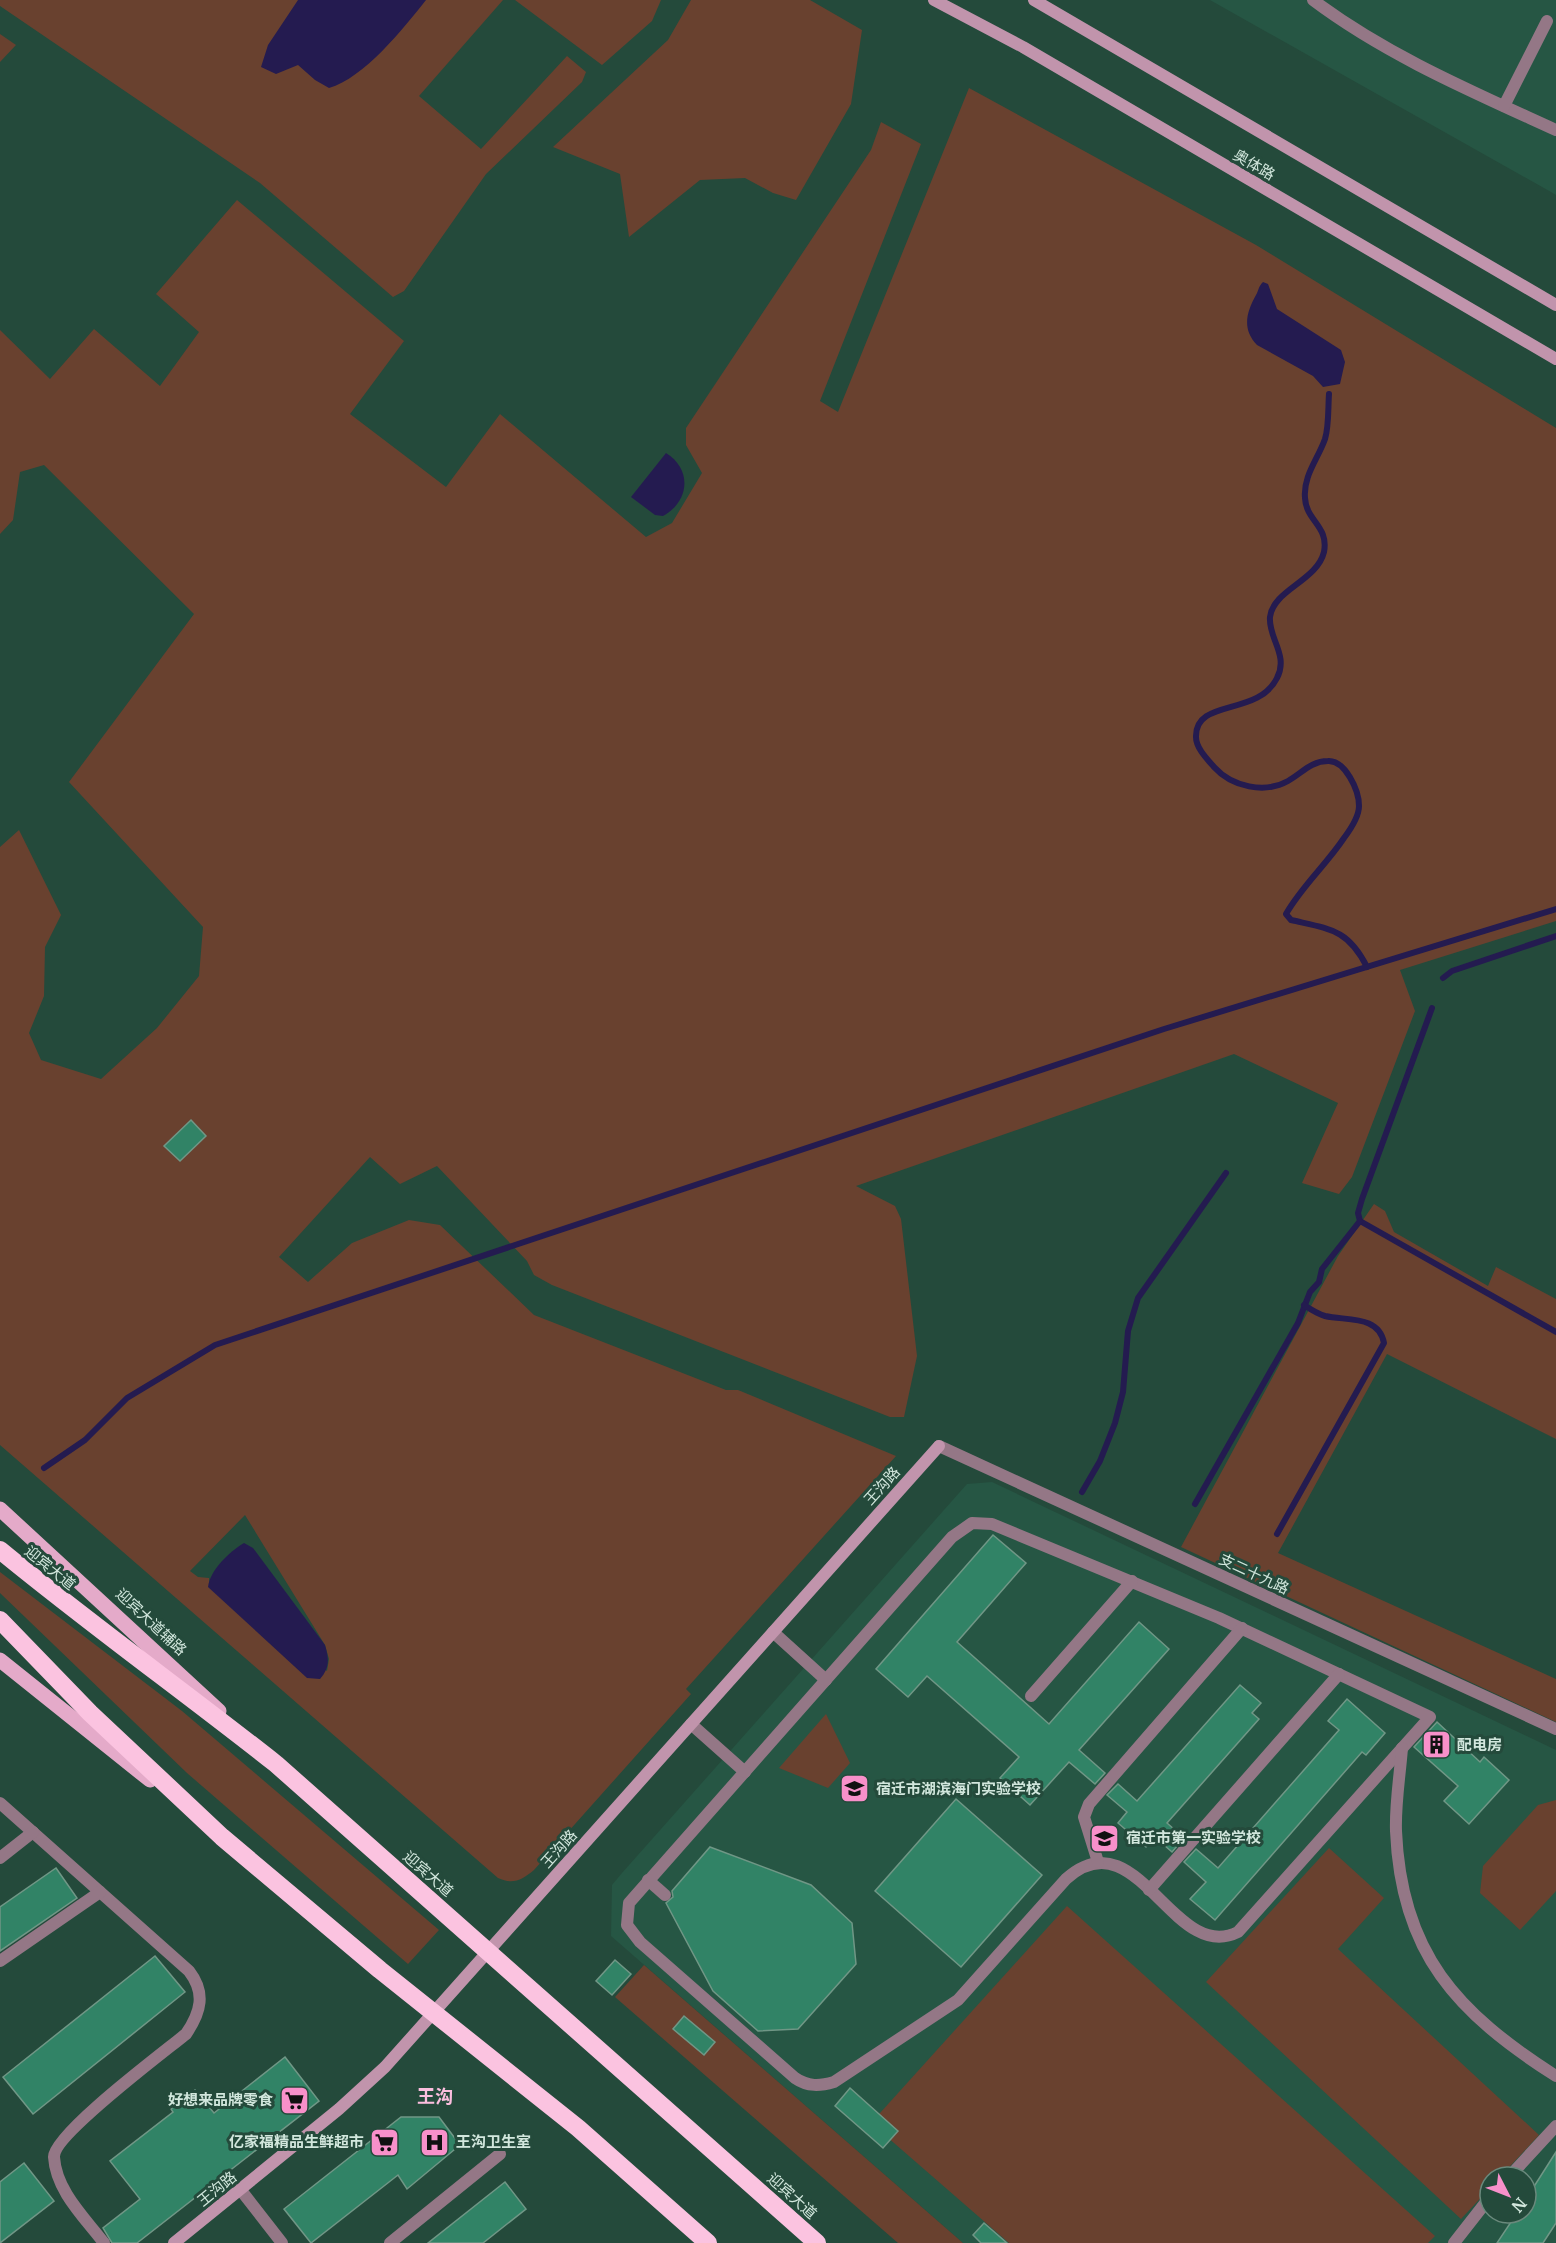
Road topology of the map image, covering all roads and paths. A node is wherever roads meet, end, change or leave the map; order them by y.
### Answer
1 (934, 0) edge
2 (1034, 0) edge
3 (1313, 0) edge
4 (1547, 21) dead end
5 (1504, 106) junction
6 (1556, 130) edge
7 (1556, 305) edge
8 (1556, 359) edge
9 (939, 1446) joint
10 (0, 1509) edge
11 (0, 1550) edge
12 (1132, 1581) junction
13 (0, 1620) edge
14 (1242, 1628) junction
15 (773, 1632) junction
16 (0, 1660) edge
17 (1339, 1674) junction
18 (826, 1680) junction
19 (1031, 1696) dead end
20 (691, 1724) junction
21 (1556, 1729) edge
22 (1402, 1748) junction
23 (276, 1764) junction
24 (745, 1772) junction
25 (0, 1803) edge
26 (33, 1832) junction
27 (222, 1837) junction
28 (0, 1858) edge
29 (1098, 1862) junction
30 (648, 1880) junction
31 (1149, 1890) junction
32 (100, 1892) junction
33 (665, 1895) dead end
34 (489, 1951) junction
35 (0, 1961) edge
36 (434, 2012) junction
37 (1556, 2076) edge
38 (1556, 2126) edge
39 (500, 2154) dead end
40 (1520, 2165) edge
41 (240, 2189) junction
42 (1478, 2212) edge
43 (104, 2243) edge
44 (174, 2243) edge
45 (282, 2243) edge
46 (390, 2243) edge
47 (708, 2243) edge
48 (817, 2243) edge
49 (1454, 2243) edge

1 - 8 main road, 奥体路
2 - 7 main road, 奥体路
3 - 5 street
4 - 5 street
5 - 6 street
9 - 15 main road, 王沟路
9 - 21 street, 支二十九路
10 - 23 main road, 迎宾大道辅路
11 - 23 highway, 迎宾大道
12 - 14 street
12 - 18 street
12 - 19 street
13 - 27 highway
14 - 17 street
14 - 29 street
15 - 18 street
15 - 20 main road, 王沟路
16 - 27 main road
17 - 22 street
17 - 31 street
18 - 24 street
20 - 24 street
20 - 34 main road, 王沟路
22 - 31 street
22 - 37 street
23 - 34 highway, 迎宾大道
24 - 30 street
25 - 26 street
26 - 28 street
26 - 32 street
27 - 36 highway
29 - 30 street
29 - 31 street
30 - 33 street
32 - 35 street
32 - 43 street
34 - 36 main road, 王沟路
34 - 48 highway, 迎宾大道
36 - 41 main road, 王沟路
36 - 47 highway
38 - 40 street
39 - 46 street
41 - 44 main road, 王沟路
41 - 45 street
42 - 49 street

